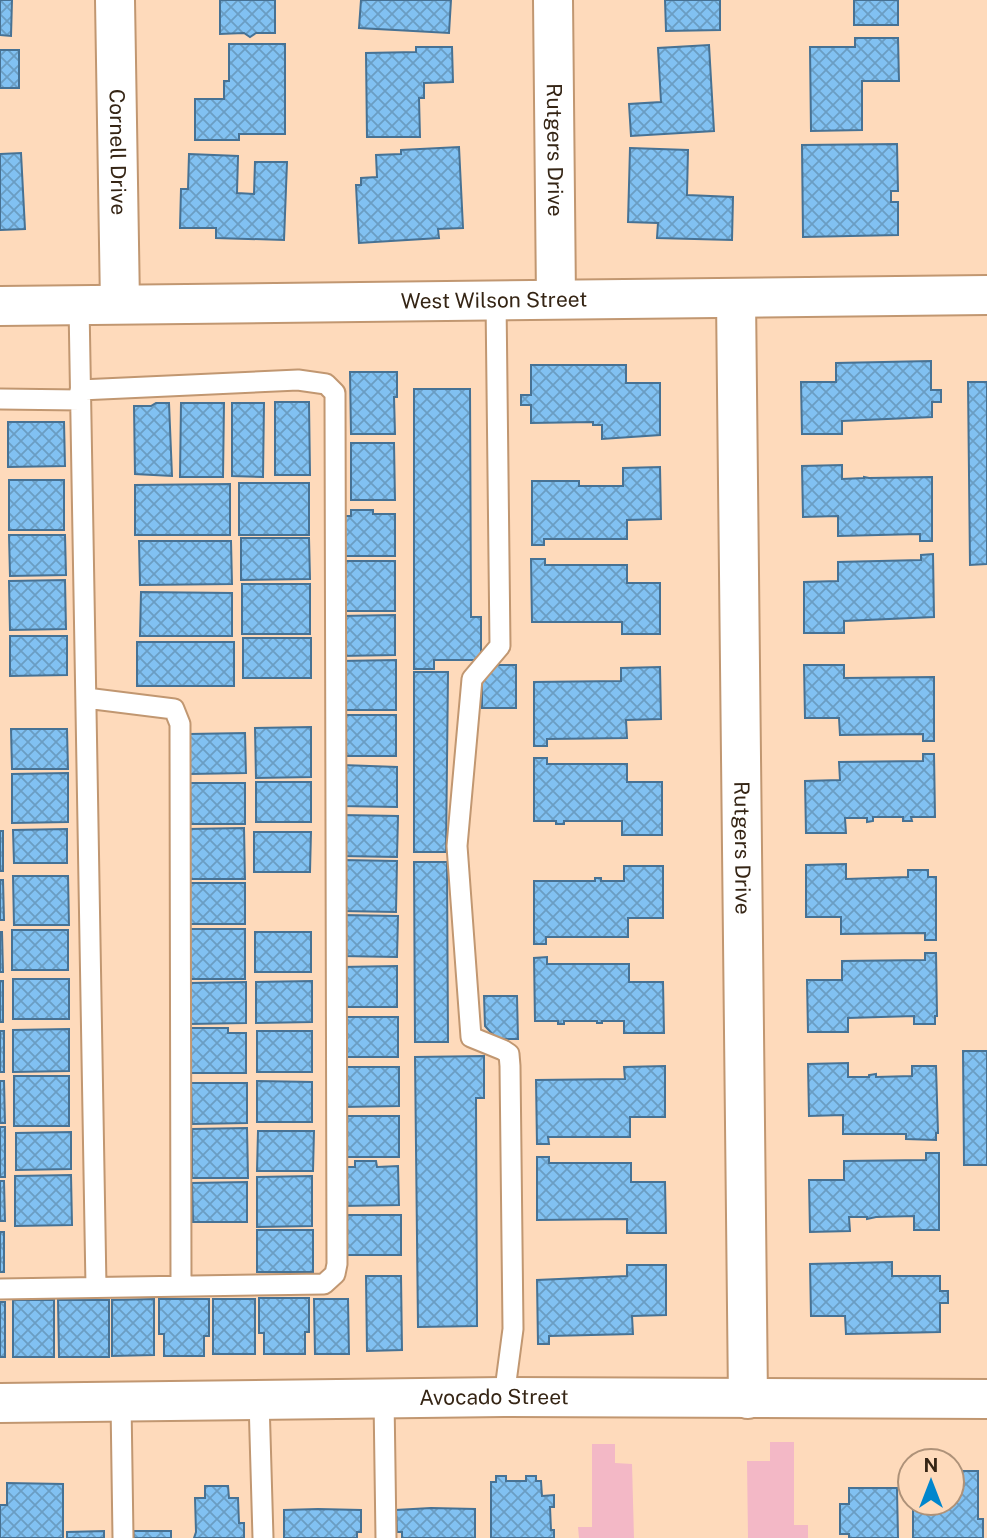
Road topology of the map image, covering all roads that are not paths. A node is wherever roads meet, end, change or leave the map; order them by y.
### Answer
1 (115, 0) edge
2 (553, 0) edge
3 (987, 295) edge
4 (736, 298) junction
5 (555, 299) junction
6 (496, 300) junction
7 (120, 304) junction
8 (79, 305) junction
9 (0, 306) edge
10 (80, 395) junction
11 (0, 399) edge
12 (86, 698) junction
13 (181, 1286) junction
14 (96, 1287) junction
15 (0, 1289) edge
16 (504, 1397) junction
17 (384, 1398) junction
18 (748, 1399) junction
19 (987, 1399) edge
20 (259, 1400) junction
21 (121, 1402) junction
22 (0, 1403) edge
23 (124, 1538) edge
24 (263, 1538) edge
25 (386, 1538) edge

1 - 7 street, Cornell Drive
2 - 5 street, Rutgers Drive
3 - 4 street, West Wilson Street
4 - 5 street, West Wilson Street
4 - 18 street, Rutgers Drive
5 - 6 street, West Wilson Street
6 - 7 street, West Wilson Street
6 - 16 lane
7 - 8 street, West Wilson Street
8 - 9 street, West Wilson Street
8 - 10 lane
10 - 11 lane
10 - 12 lane
10 - 13 lane
12 - 13 lane
12 - 14 lane
13 - 14 lane
14 - 15 lane
16 - 17 street, Avocado Street
16 - 18 street, Avocado Street
17 - 20 street, Avocado Street
17 - 25 lane
18 - 19 street, Avocado Street
20 - 21 street, Avocado Street
20 - 24 lane
21 - 22 street, Avocado Street
21 - 23 lane

